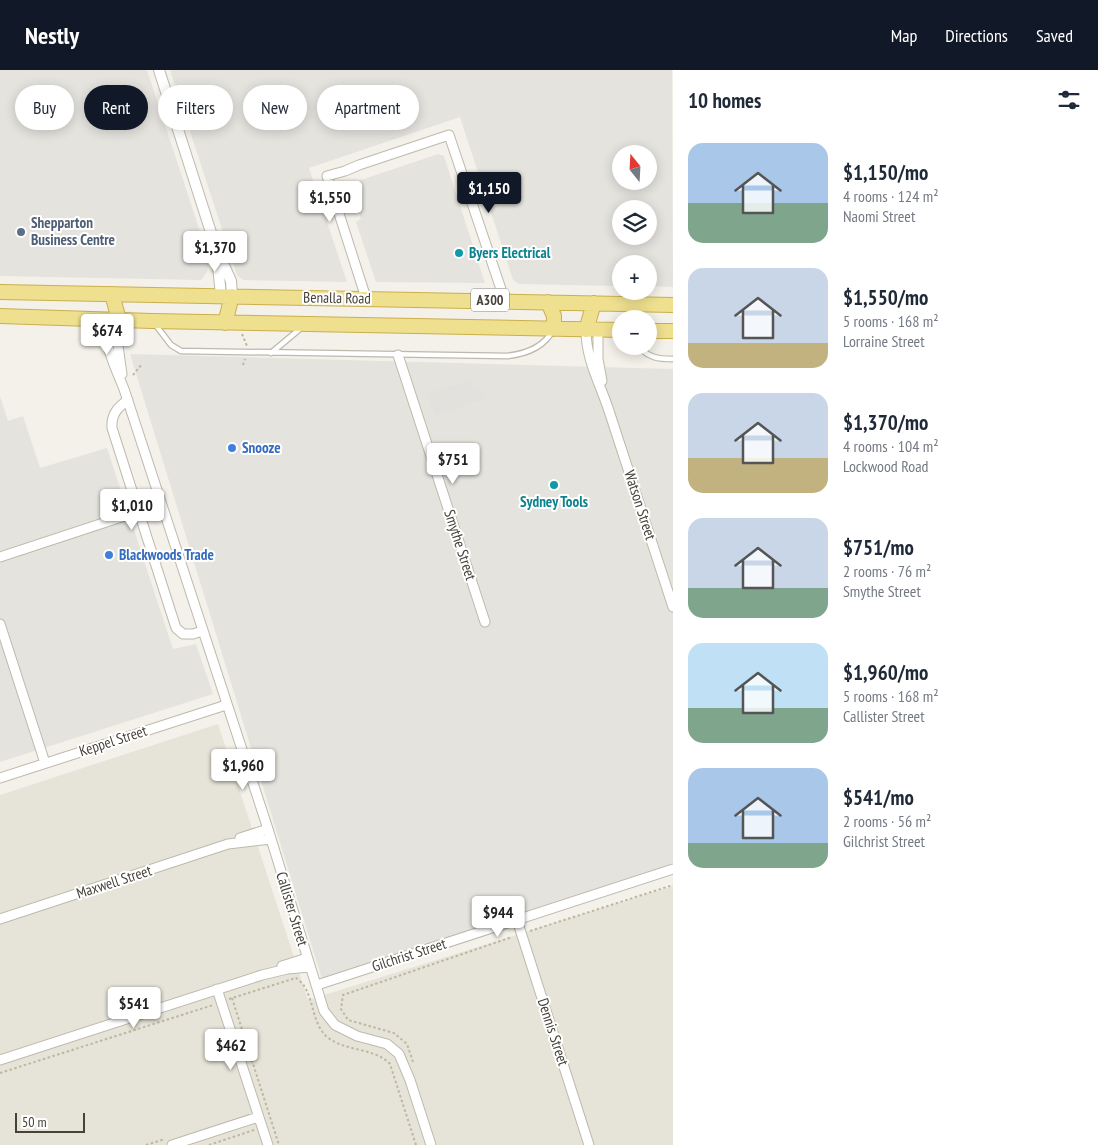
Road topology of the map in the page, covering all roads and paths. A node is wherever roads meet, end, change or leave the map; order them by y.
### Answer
1 (158, 70) edge
2 (0, 292) edge
3 (112, 294) junction
4 (227, 296) junction
5 (366, 298) junction
6 (505, 301) junction
7 (548, 302) junction
8 (594, 302) junction
9 (673, 305) edge
10 (0, 316) edge
11 (105, 320) junction
12 (119, 320) junction
13 (152, 321) junction
14 (225, 322) junction
15 (306, 324) junction
16 (554, 329) junction
17 (592, 330) junction
18 (612, 330) edge
19 (657, 331) edge
20 (673, 331) edge
21 (271, 353) junction
22 (398, 354) junction
23 (648, 355) edge
24 (673, 360) edge
25 (142, 364) dead end
26 (133, 375) dead end
27 (124, 389) junction
28 (128, 400) junction
29 (161, 504) junction
30 (138, 512) junction
31 (0, 557) edge
32 (673, 607) edge
33 (485, 622) dead end
34 (0, 624) edge
35 (202, 631) junction
36 (226, 705) junction
37 (44, 763) junction
38 (0, 778) edge
39 (268, 829) junction
40 (271, 839) junction
41 (228, 844) junction
42 (673, 869) edge
43 (673, 885) edge
44 (0, 919) edge
45 (517, 920) junction
46 (522, 936) junction
47 (308, 962) junction
48 (317, 986) junction
49 (218, 989) junction
50 (232, 998) junction
51 (222, 1001) junction
52 (216, 1013) dead end
53 (0, 1060) edge
54 (413, 1062) dead end
55 (0, 1073) edge
56 (254, 1118) junction
57 (172, 1145) edge
58 (209, 1145) edge
59 (268, 1145) edge
60 (279, 1145) edge
61 (416, 1145) edge
62 (431, 1145) edge
63 (588, 1145) edge

1 - 4 street
2 - 3 highway, Benalla Road / A300
3 - 4 highway, Benalla Road / A300
3 - 11 highway
3 - 12 highway
4 - 5 highway, Benalla Road / A300
4 - 14 highway
5 - 6 highway, Benalla Road / A300
5 - 6 street
6 - 7 highway, Benalla Road / A300
7 - 8 highway, Benalla Road / A300
7 - 16 highway
8 - 9 highway, Benalla Road / A300
8 - 17 highway
10 - 11 highway, Benalla Road / A300
11 - 12 highway, Benalla Road / A300
11 - 27 street, Callister Street
12 - 13 highway, Benalla Road / A300
12 - 27 street, Callister Street
13 - 14 highway, Benalla Road / A300
13 - 21 lane
14 - 15 highway, Benalla Road / A300
15 - 16 highway, Benalla Road / A300
15 - 21 lane
16 - 17 highway, Benalla Road / A300
16 - 22 lane
17 - 18 highway, Benalla Road / A300
17 - 32 street, Watson Street
19 - 20 highway
21 - 22 lane
22 - 33 street, Smythe Street
23 - 24 lane
25 - 26 path
27 - 28 street, Callister Street
28 - 29 street, Callister Street
28 - 30 street
29 - 30 street
29 - 35 street, Callister Street
30 - 31 street
30 - 35 street
34 - 37 street
35 - 36 street, Callister Street
36 - 37 street, Keppel Street
36 - 39 street, Callister Street
37 - 38 street, Keppel Street
39 - 40 street, Callister Street
39 - 41 street, Maxwell Street
40 - 41 street, Maxwell Street
40 - 47 street, Callister Street
41 - 44 street, Maxwell Street
42 - 45 street, Gilchrist Street
43 - 46 path
45 - 46 street, Dennis Street
45 - 48 street, Gilchrist Street
46 - 54 path
46 - 63 street, Dennis Street
47 - 48 street, Callister Street
47 - 49 street
48 - 62 street, Callister Street
49 - 51 street
49 - 53 street
50 - 51 path
50 - 60 path
50 - 61 path
51 - 56 street
52 - 55 path
56 - 57 street
56 - 58 path
56 - 59 street

